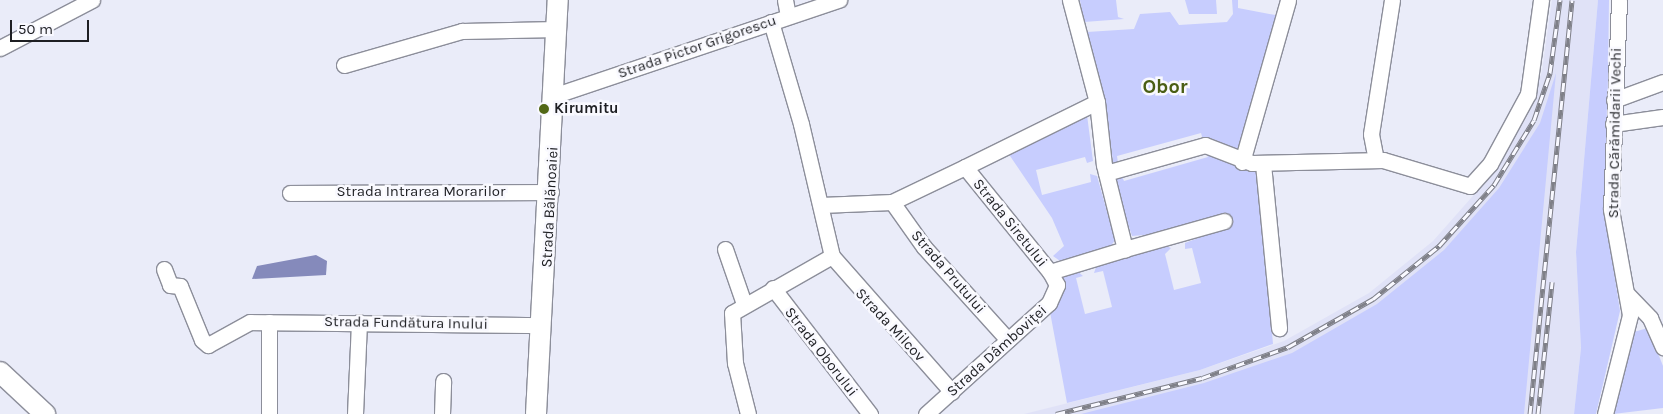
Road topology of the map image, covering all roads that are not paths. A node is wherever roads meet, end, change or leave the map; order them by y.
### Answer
1 (92, 0) edge
2 (558, 0) edge
3 (785, 0) edge
4 (839, 0) edge
5 (1070, 0) edge
6 (1288, 0) edge
7 (1392, 0) edge
8 (1542, 0) edge
9 (1619, 0) edge
10 (788, 16) junction
11 (771, 22) junction
12 (558, 29) junction
13 (0, 48) edge
14 (344, 65) dead end
15 (1663, 82) edge
16 (556, 95) junction
17 (1614, 100) junction
18 (1097, 102) junction
19 (1663, 117) edge
20 (1613, 124) junction
21 (1376, 160) junction
22 (1242, 162) junction
23 (1262, 164) junction
24 (965, 167) junction
25 (1106, 173) junction
26 (551, 192) junction
27 (290, 194) dead end
28 (892, 202) junction
29 (821, 205) junction
30 (1224, 221) dead end
31 (1125, 249) junction
32 (725, 250) dead end
33 (832, 256) junction
34 (164, 269) dead end
35 (1050, 272) junction
36 (772, 288) junction
37 (1628, 294) junction
38 (744, 304) junction
39 (269, 322) junction
40 (359, 322) junction
41 (542, 325) junction
42 (1279, 328) dead end
43 (1008, 340) junction
44 (1663, 347) edge
45 (0, 372) edge
46 (444, 381) dead end
47 (952, 392) junction
48 (269, 413) edge
49 (46, 414) edge
50 (355, 414) edge
51 (442, 414) edge
52 (536, 414) edge
53 (748, 414) edge
54 (870, 414) edge
55 (926, 414) edge
56 (1605, 414) edge

1 - 13 street
2 - 12 main road, Strada Bălănoaiei
3 - 10 street
4 - 10 street, Strada Pictor Grigorescu
5 - 18 street
6 - 22 street
7 - 21 street
8 - 21 street
9 - 17 street, Strada Cărămidarii Vechi
10 - 11 street, Strada Pictor Grigorescu
11 - 16 street, Strada Pictor Grigorescu
11 - 29 street
12 - 14 street
12 - 16 main road, Strada Bălănoaiei
15 - 17 street
16 - 26 main road, Strada Bălănoaiei
17 - 20 street, Strada Cărămidarii Vechi
18 - 24 street
18 - 25 street
19 - 20 street
20 - 37 street, Strada Cărămidarii Vechi
21 - 23 street
22 - 23 street
22 - 25 street
23 - 42 street
24 - 28 street, Strada Siretului
24 - 35 street, Strada Siretului
25 - 31 street
26 - 27 street, Strada Intrarea Morarilor
26 - 41 main road, Strada Bălănoaiei
28 - 29 street
28 - 43 street, Strada Prutului
29 - 33 street
30 - 31 street
31 - 35 street
32 - 38 street
33 - 36 street
33 - 47 street, Strada Milcov
34 - 39 street, Strada Fundătura Inului
35 - 43 street, Strada Dâmboviței
36 - 38 street
36 - 54 street, Strada Oborului
37 - 44 street
37 - 56 street, Strada Cărămidarii Vechi
38 - 53 street
39 - 40 street, Strada Fundătura Inului
39 - 48 street
40 - 41 street, Strada Fundătura Inului
40 - 50 street
41 - 52 main road, Strada Bălănoaiei
43 - 47 street, Strada Dâmboviței
45 - 49 main road
46 - 51 street
47 - 55 street, Strada Dâmboviței

